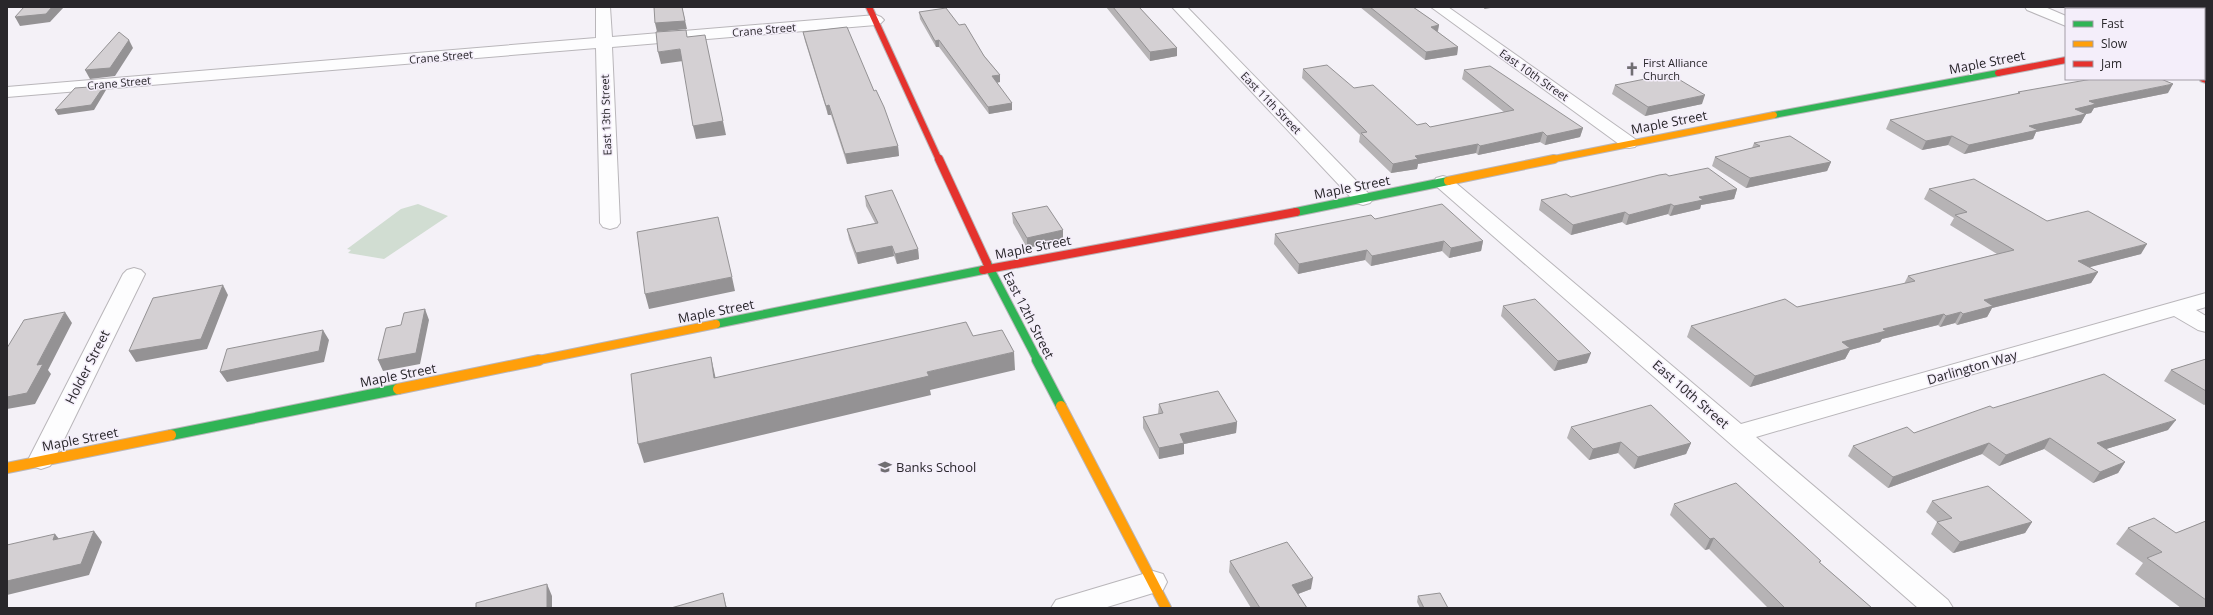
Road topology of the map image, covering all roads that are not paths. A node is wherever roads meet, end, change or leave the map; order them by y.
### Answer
1 (603, 7) edge
2 (1179, 7) edge
3 (1438, 7) edge
4 (2032, 7) edge
5 (873, 13) edge
6 (2065, 21) edge
7 (603, 44) junction
8 (2065, 60) edge
9 (7, 92) edge
10 (1629, 143) junction
11 (1443, 182) junction
12 (1363, 199) junction
13 (610, 223) dead end
14 (990, 269) junction
15 (134, 274) dead end
16 (2206, 300) edge
17 (2178, 309) junction
18 (2206, 325) edge
19 (1737, 434) junction
20 (41, 460) junction
21 (7, 468) edge
22 (1153, 582) junction
23 (1066, 608) edge
24 (1166, 608) edge
25 (1938, 608) edge

1 - 7 street, East 13th Street
2 - 12 street, East 11th Street
3 - 10 street, East 10th Street
4 - 6 street
5 - 7 street, Crane Street
5 - 14 main road, East 12th Street
7 - 9 street, Crane Street
7 - 13 street, East 13th Street
8 - 10 main road, Maple Street
10 - 11 main road, Maple Street
11 - 12 main road, Maple Street
11 - 19 street, East 10th Street
12 - 14 main road, Maple Street
14 - 20 main road, Maple Street
14 - 22 main road, East 12th Street
15 - 20 street, Holder Street
16 - 17 street, Darlington Way
17 - 18 street
17 - 19 street, Darlington Way
19 - 25 street, East 10th Street
20 - 21 main road, Maple Street
22 - 23 street
22 - 24 main road, East 12th Street

